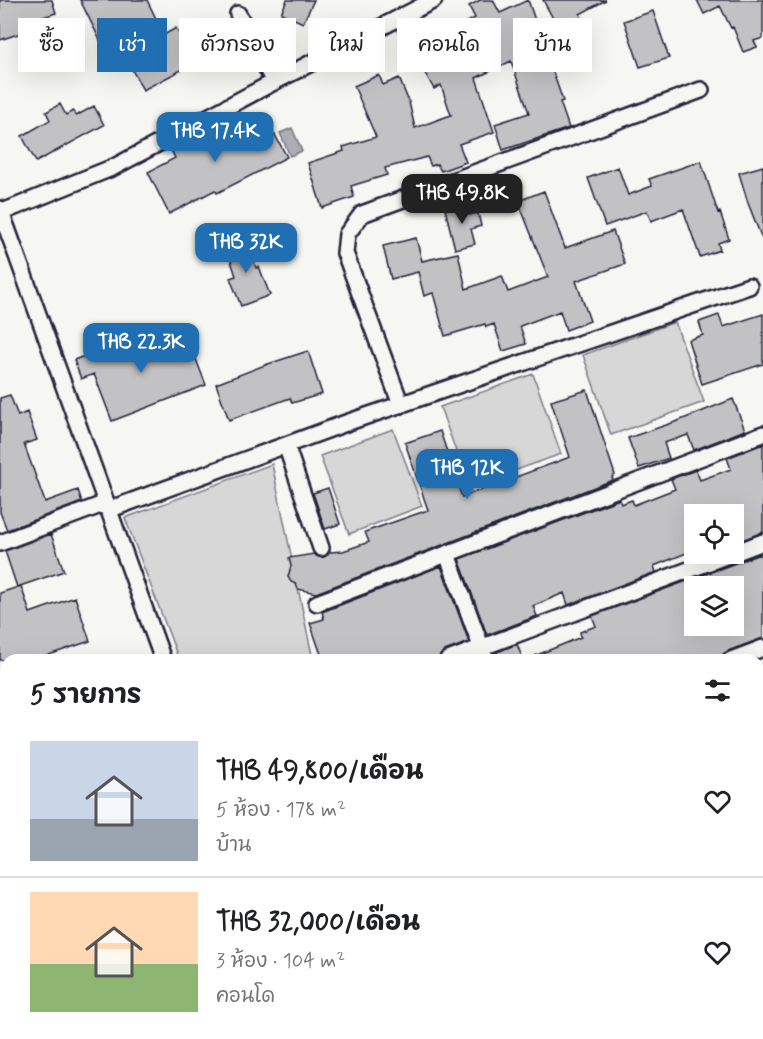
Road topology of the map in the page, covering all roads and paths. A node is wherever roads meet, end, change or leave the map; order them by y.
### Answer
1 (434, 0) edge
2 (238, 14) dead end
3 (274, 82) junction
4 (701, 90) dead end
5 (0, 212) edge
6 (749, 286) dead end
7 (401, 405) junction
8 (763, 434) edge
9 (286, 445) junction
10 (107, 507) junction
11 (763, 542) edge
12 (0, 543) edge
13 (321, 548) dead end
14 (744, 549) edge
15 (447, 554) junction
16 (705, 564) edge
17 (316, 603) dead end
18 (763, 648) edge
19 (161, 654) edge
20 (484, 654) edge
21 (747, 654) edge

1 - 3 street
2 - 3 street
3 - 5 street
4 - 7 street
5 - 10 street
6 - 7 street
7 - 9 street
8 - 15 street
9 - 10 street
9 - 13 street
10 - 12 street
10 - 19 street
11 - 14 street
15 - 17 street
15 - 20 street
16 - 20 street
18 - 21 street

